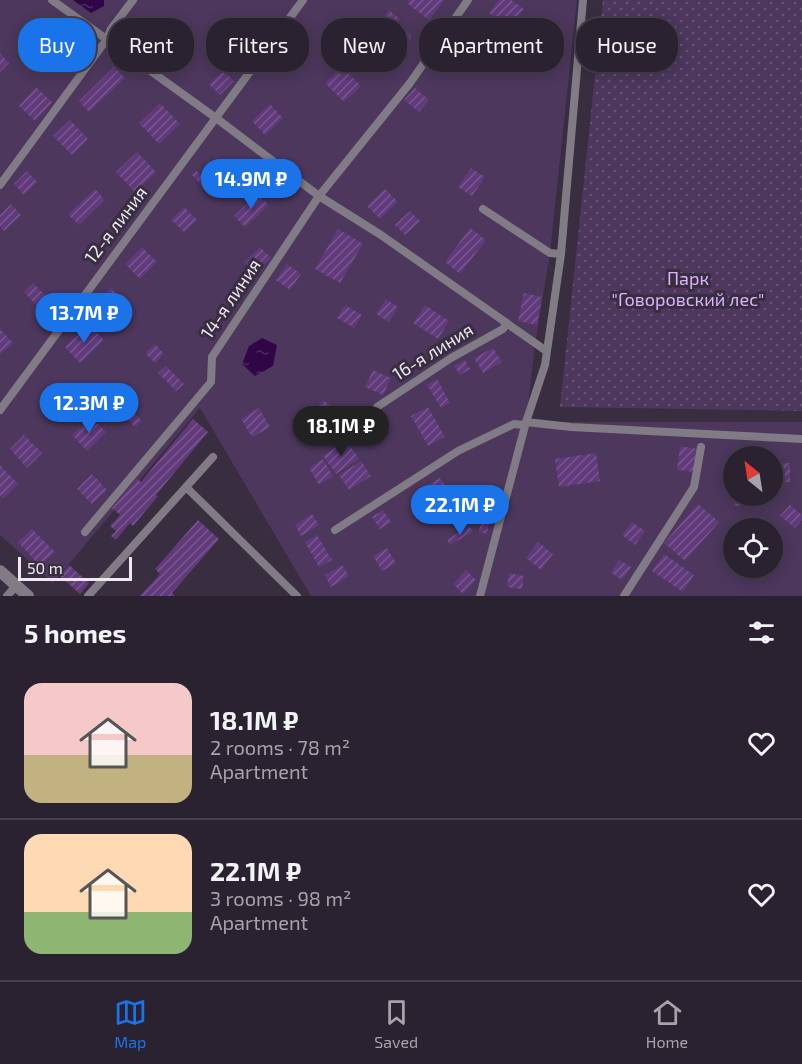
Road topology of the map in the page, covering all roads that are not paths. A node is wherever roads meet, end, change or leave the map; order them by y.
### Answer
1 (52, 0) edge
2 (133, 0) edge
3 (303, 0) edge
4 (468, 0) edge
5 (583, 0) edge
6 (107, 39) junction
7 (216, 118) junction
8 (0, 185) edge
9 (319, 196) junction
10 (483, 209) dead end
11 (561, 254) junction
12 (507, 323) junction
13 (545, 350) junction
14 (377, 407) dead end
15 (0, 410) edge
16 (526, 424) junction
17 (802, 439) edge
18 (701, 447) dead end
19 (213, 457) dead end
20 (187, 488) junction
21 (335, 530) dead end
22 (85, 532) dead end
23 (0, 571) edge
24 (16, 586) junction
25 (7, 596) edge
26 (28, 596) edge
27 (88, 596) edge
28 (297, 596) edge
29 (480, 596) edge
30 (624, 596) edge

1 - 6 lane
2 - 6 lane
3 - 7 lane, 12-я линия
4 - 9 lane, 14-я линия
5 - 11 lane
6 - 7 lane
6 - 8 lane
7 - 9 lane
7 - 15 lane, 12-я линия
9 - 12 lane
9 - 22 lane, 14-я линия
10 - 11 lane
11 - 13 lane
12 - 13 lane
12 - 14 lane, 16-я линия
13 - 16 lane
16 - 17 lane
16 - 21 lane
16 - 29 lane
18 - 30 lane
19 - 20 lane
20 - 27 lane
20 - 28 lane
23 - 24 street
24 - 25 lane
24 - 26 street

